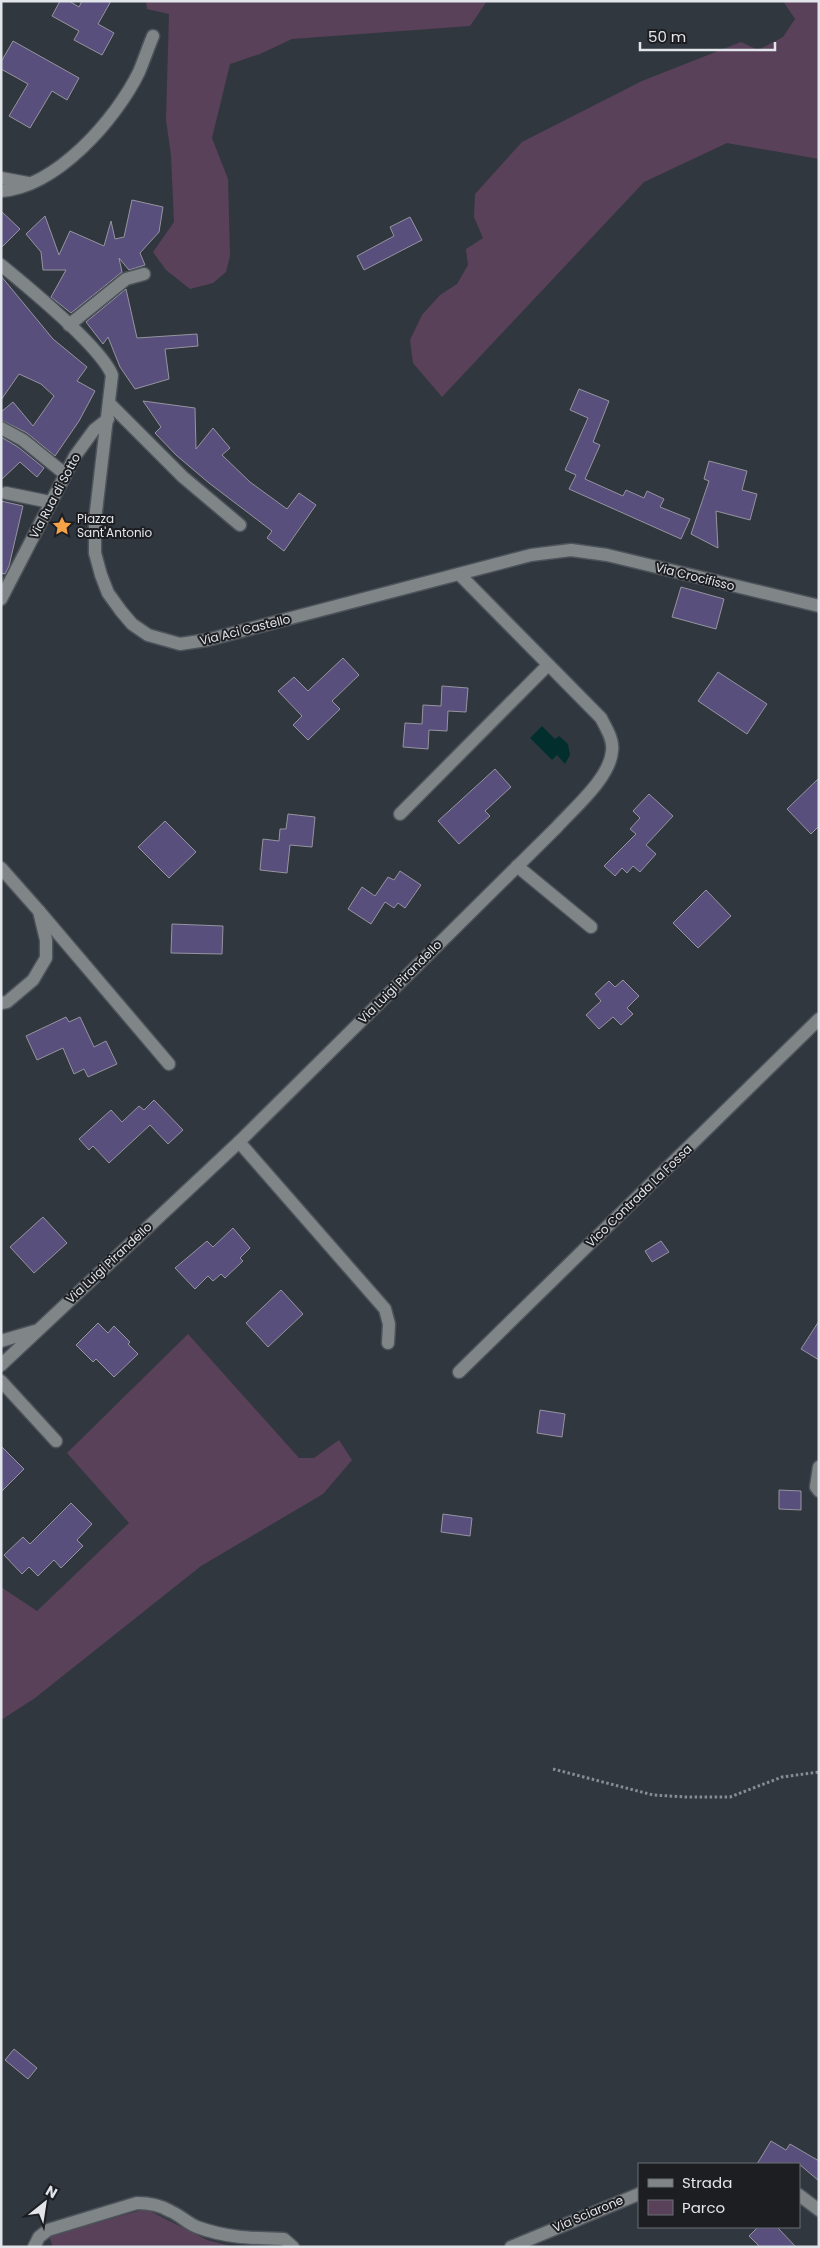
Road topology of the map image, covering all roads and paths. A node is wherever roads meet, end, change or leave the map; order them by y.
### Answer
1 (153, 36) dead end
2 (1, 178) edge
3 (30, 184) junction
4 (1, 190) edge
5 (1, 265) edge
6 (144, 274) dead end
7 (69, 325) junction
8 (110, 404) junction
9 (108, 419) junction
10 (1, 428) edge
11 (65, 474) junction
12 (6, 493) dead end
13 (50, 502) junction
14 (240, 525) dead end
15 (571, 550) joint
16 (459, 574) junction
17 (1, 599) edge
18 (819, 606) edge
19 (548, 665) junction
20 (400, 814) dead end
21 (517, 866) junction
22 (1, 868) edge
23 (39, 911) junction
24 (591, 927) dead end
25 (1, 1003) edge
26 (819, 1019) edge
27 (169, 1064) dead end
28 (239, 1142) junction
29 (37, 1330) junction
30 (1, 1341) edge
31 (388, 1343) dead end
32 (1, 1365) edge
33 (458, 1372) dead end
34 (1, 1381) edge
35 (56, 1441) dead end
36 (819, 1467) edge
37 (819, 1491) edge
38 (553, 1769) dead end
39 (819, 1772) edge
40 (638, 2194) edge
41 (800, 2196) edge
42 (819, 2210) edge
43 (34, 2247) edge
44 (293, 2247) edge
45 (511, 2247) edge

1 - 3 street
2 - 3 street
3 - 4 street
5 - 7 street
6 - 7 street
7 - 8 street
8 - 9 street
8 - 14 street
9 - 11 street, Via Rua di Sotto
9 - 16 street, Via Aci Castello
10 - 11 street
11 - 13 street, Via Rua di Sotto
12 - 13 street
13 - 17 street, Via Rua di Sotto
15 - 16 street, Via Aci Castello
15 - 18 street, Via Crocifisso
16 - 19 street, Via Luigi Pirandello
19 - 20 street
19 - 21 street, Via Luigi Pirandello
21 - 24 street
21 - 28 street, Via Luigi Pirandello
22 - 23 street
23 - 25 street
23 - 27 street
26 - 33 street, Vico Contrada La Fossa
28 - 29 street, Via Luigi Pirandello
28 - 31 street
29 - 30 street
29 - 32 street, Via Luigi Pirandello
34 - 35 street
36 - 37 street
38 - 39 path
40 - 45 street, Via Sciarone
41 - 42 street
43 - 44 street

